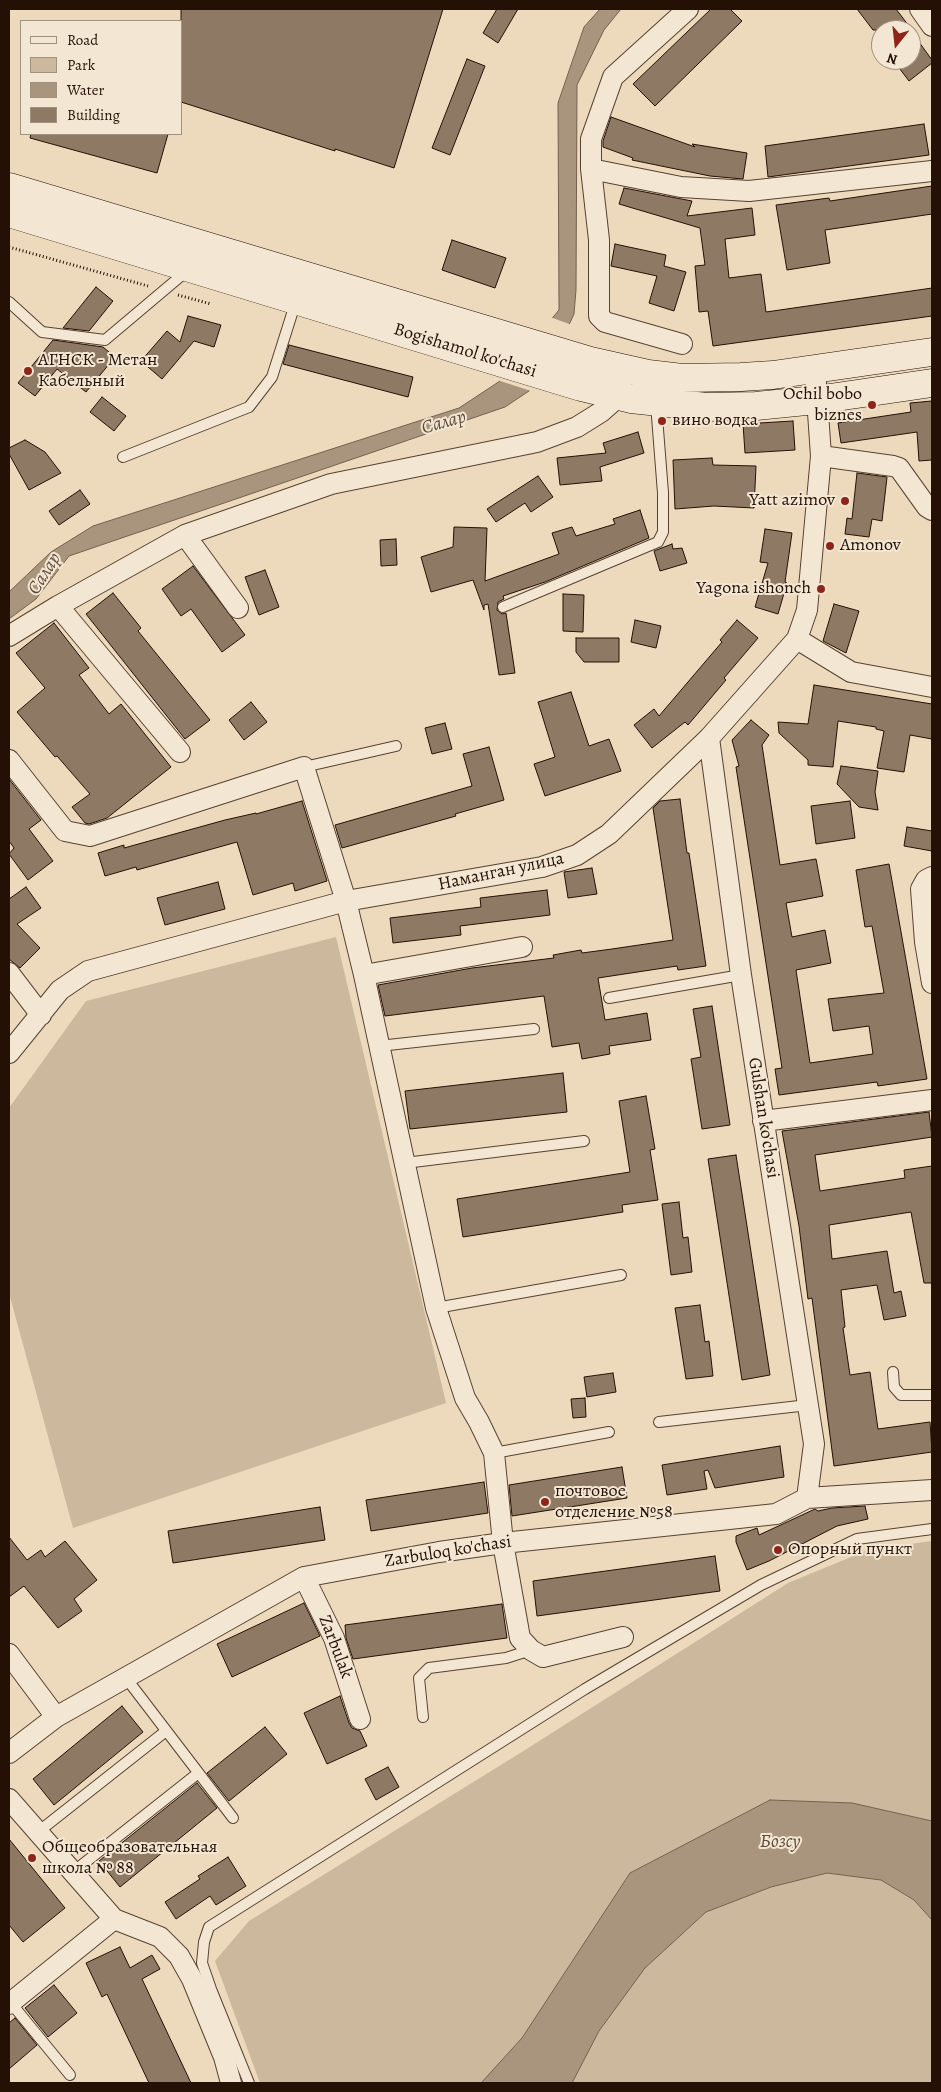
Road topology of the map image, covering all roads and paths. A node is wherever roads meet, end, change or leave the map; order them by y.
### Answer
1 (688, 9) edge
2 (920, 9) edge
3 (932, 26) edge
4 (591, 168) junction
5 (932, 171) edge
6 (9, 187) edge
7 (9, 213) edge
8 (9, 247) edge
9 (190, 268) junction
10 (164, 290) junction
11 (296, 300) junction
12 (9, 302) edge
13 (211, 304) dead end
14 (682, 344) dead end
15 (932, 352) edge
16 (815, 369) junction
17 (625, 370) junction
18 (932, 383) edge
19 (618, 397) junction
20 (816, 400) junction
21 (656, 403) junction
22 (821, 456) junction
23 (123, 457) dead end
24 (932, 510) edge
25 (185, 535) junction
26 (58, 606) junction
27 (503, 607) dead end
28 (238, 608) dead end
29 (9, 636) edge
30 (797, 639) junction
31 (932, 687) edge
32 (709, 738) junction
33 (396, 746) dead end
34 (180, 752) dead end
35 (9, 760) edge
36 (304, 767) junction
37 (932, 877) edge
38 (346, 901) junction
39 (522, 946) dead end
40 (9, 973) edge
41 (364, 975) junction
42 (740, 975) junction
43 (932, 983) edge
44 (609, 998) dead end
45 (40, 1015) junction
46 (534, 1029) dead end
47 (379, 1046) junction
48 (9, 1053) edge
49 (932, 1100) edge
50 (764, 1121) junction
51 (584, 1141) dead end
52 (405, 1163) junction
53 (621, 1275) dead end
54 (436, 1308) junction
55 (894, 1372) dead end
56 (932, 1395) edge
57 (808, 1405) junction
58 (659, 1422) dead end
59 (609, 1432) dead end
60 (494, 1453) junction
61 (932, 1490) edge
62 (807, 1498) junction
63 (932, 1529) edge
64 (503, 1543) junction
65 (304, 1576) junction
66 (623, 1637) dead end
67 (530, 1650) junction
68 (9, 1654) edge
69 (126, 1678) junction
70 (423, 1717) dead end
71 (56, 1718) junction
72 (360, 1719) dead end
73 (166, 1731) junction
74 (9, 1753) edge
75 (197, 1774) junction
76 (9, 1798) edge
77 (233, 1818) dead end
78 (38, 1832) junction
79 (73, 1872) junction
80 (114, 1919) junction
81 (10, 2004) edge
82 (70, 2075) dead end
83 (231, 2083) edge
84 (249, 2083) edge

1 - 4 street
2 - 3 street
4 - 5 street
4 - 14 street
6 - 17 main road, Bogishamol ko'chasi
7 - 9 main road, Bogishamol ko'chasi
8 - 10 path
9 - 10 lane
9 - 11 main road, Bogishamol ko'chasi
10 - 12 lane
10 - 13 path
11 - 19 main road, Bogishamol ko'chasi
11 - 23 lane
15 - 16 main road, Bogishamol ko'chasi
16 - 17 main road, Bogishamol ko'chasi
16 - 20 street, Наманган улица
17 - 19 street
18 - 20 main road, Bogishamol ko'chasi
19 - 21 main road, Bogishamol ko'chasi
19 - 25 street
20 - 21 main road, Bogishamol ko'chasi
20 - 22 street, Наманган улица
21 - 27 lane
22 - 24 street
22 - 30 street, Наманган улица
25 - 26 street
25 - 28 street
26 - 29 street
26 - 34 street
30 - 31 street
30 - 32 street, Наманган улица
32 - 38 street, Наманган улица
32 - 42 street, Gulshan ko'chasi
33 - 36 lane
35 - 36 street
36 - 38 street
37 - 43 street
38 - 41 street
38 - 45 street, Наманган улица
39 - 41 street
40 - 45 street
41 - 47 street
42 - 44 lane
42 - 50 street, Gulshan ko'chasi
45 - 48 street, Наманган улица
46 - 47 lane
47 - 52 street
49 - 50 street
50 - 57 street, Gulshan ko'chasi
51 - 52 lane
52 - 54 street
53 - 54 lane
54 - 60 street
55 - 56 lane
57 - 58 lane
57 - 62 street, Gulshan ko'chasi
59 - 60 lane
60 - 64 street
61 - 62 street, Zarbuloq ko'chasi
62 - 64 street, Zarbuloq ko'chasi
63 - 84 lane
64 - 65 street, Zarbuloq ko'chasi
64 - 67 street
65 - 69 street, Zarbuloq ko'chasi
65 - 72 street, Zarbulak
66 - 67 street
67 - 70 lane
68 - 71 street
69 - 71 street, Zarbuloq ko'chasi
69 - 73 lane
71 - 74 street, Zarbuloq ko'chasi
73 - 75 lane
73 - 78 lane
75 - 77 lane
75 - 79 lane
76 - 78 street
78 - 79 street
79 - 80 street
80 - 81 street
80 - 83 street
81 - 82 lane

